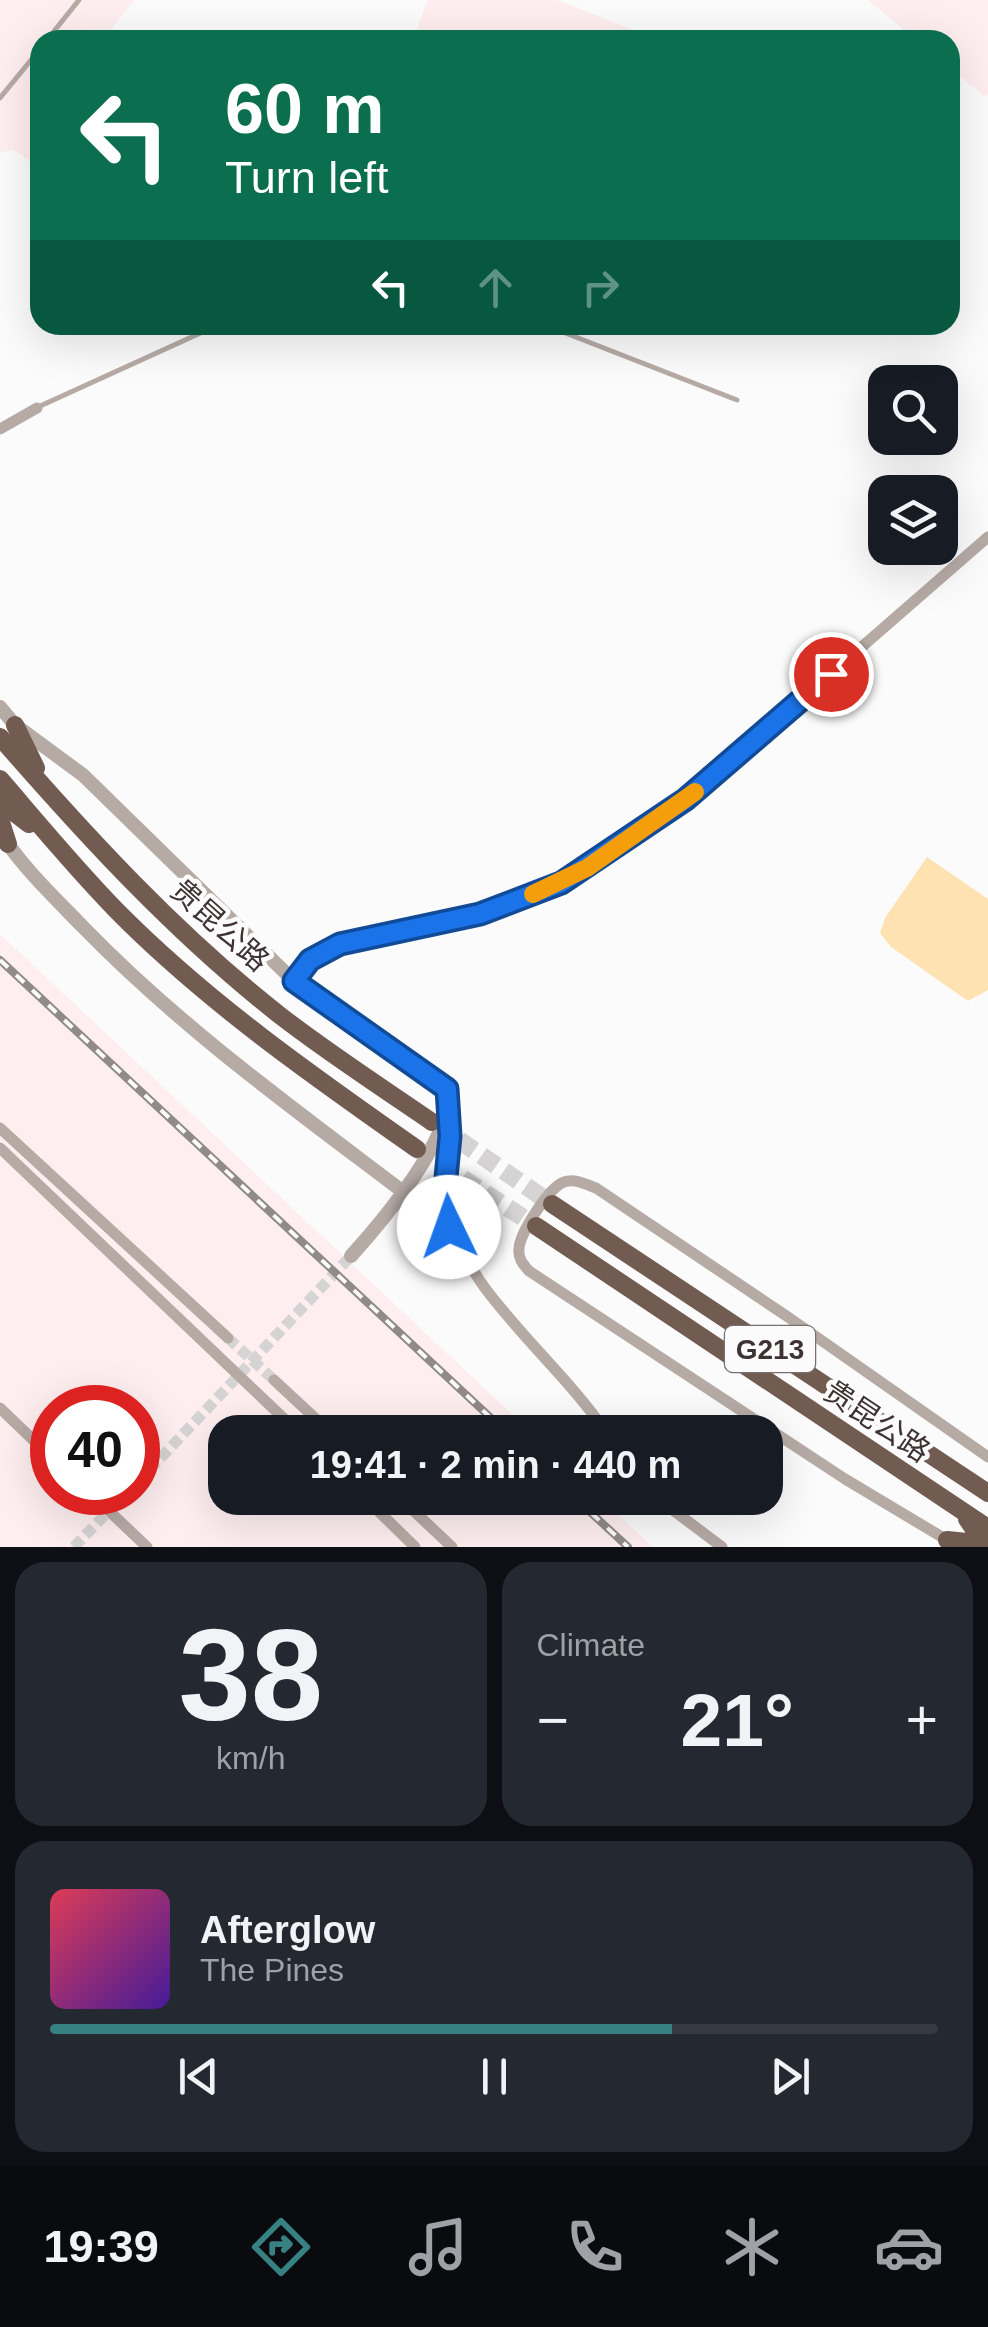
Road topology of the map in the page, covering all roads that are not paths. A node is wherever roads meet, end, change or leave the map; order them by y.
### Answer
1 (80, 0) edge
2 (55, 30) edge
3 (30, 61) edge
4 (0, 98) edge
5 (196, 335) edge
6 (570, 335) edge
7 (736, 400) dead end
8 (37, 408) joint
9 (0, 429) edge
10 (988, 537) edge
11 (0, 707) edge
12 (15, 725) junction
13 (0, 738) edge
14 (0, 779) edge
15 (47, 792) junction
16 (0, 802) edge
17 (0, 819) edge
18 (4, 838) edge
19 (54, 842) junction
20 (294, 981) junction
21 (439, 1118) junction
22 (0, 1128) edge
23 (0, 1148) edge
24 (417, 1149) tunnel mouth
25 (404, 1192) junction
26 (552, 1204) tunnel mouth
27 (536, 1226) tunnel mouth
28 (449, 1227) junction
29 (351, 1256) tunnel mouth
30 (228, 1338) tunnel mouth
31 (274, 1380) tunnel mouth
32 (0, 1408) edge
33 (280, 1415) edge
34 (312, 1415) edge
35 (594, 1415) edge
36 (30, 1437) edge
37 (988, 1457) edge
38 (988, 1493) edge
39 (113, 1515) edge
40 (383, 1515) edge
41 (418, 1515) edge
42 (680, 1515) edge
43 (434, 1530) junction
44 (986, 1540) edge
45 (953, 1544) edge
46 (147, 1547) edge
47 (417, 1547) edge
48 (452, 1547) edge
49 (722, 1547) edge

1 - 2 lane
3 - 4 lane
5 - 8 lane
6 - 7 lane
8 - 9 street
10 - 20 street
11 - 12 street
12 - 15 highway
12 - 20 street
13 - 15 highway, 贵昆公路
14 - 19 highway, 贵昆公路
15 - 21 highway, 贵昆公路
16 - 19 highway
17 - 18 highway
18 - 25 street
19 - 24 highway, 贵昆公路
20 - 21 street
21 - 25 street
21 - 28 street
22 - 30 street
23 - 33 street
25 - 28 street
25 - 29 street
26 - 38 highway, 贵昆公路 / G213
27 - 44 highway, 贵昆公路 / G213
28 - 35 street
31 - 34 street
32 - 36 street
37 - 45 street
39 - 46 street
40 - 47 street
41 - 43 street
42 - 49 street
43 - 47 street
43 - 48 street
44 - 45 highway

